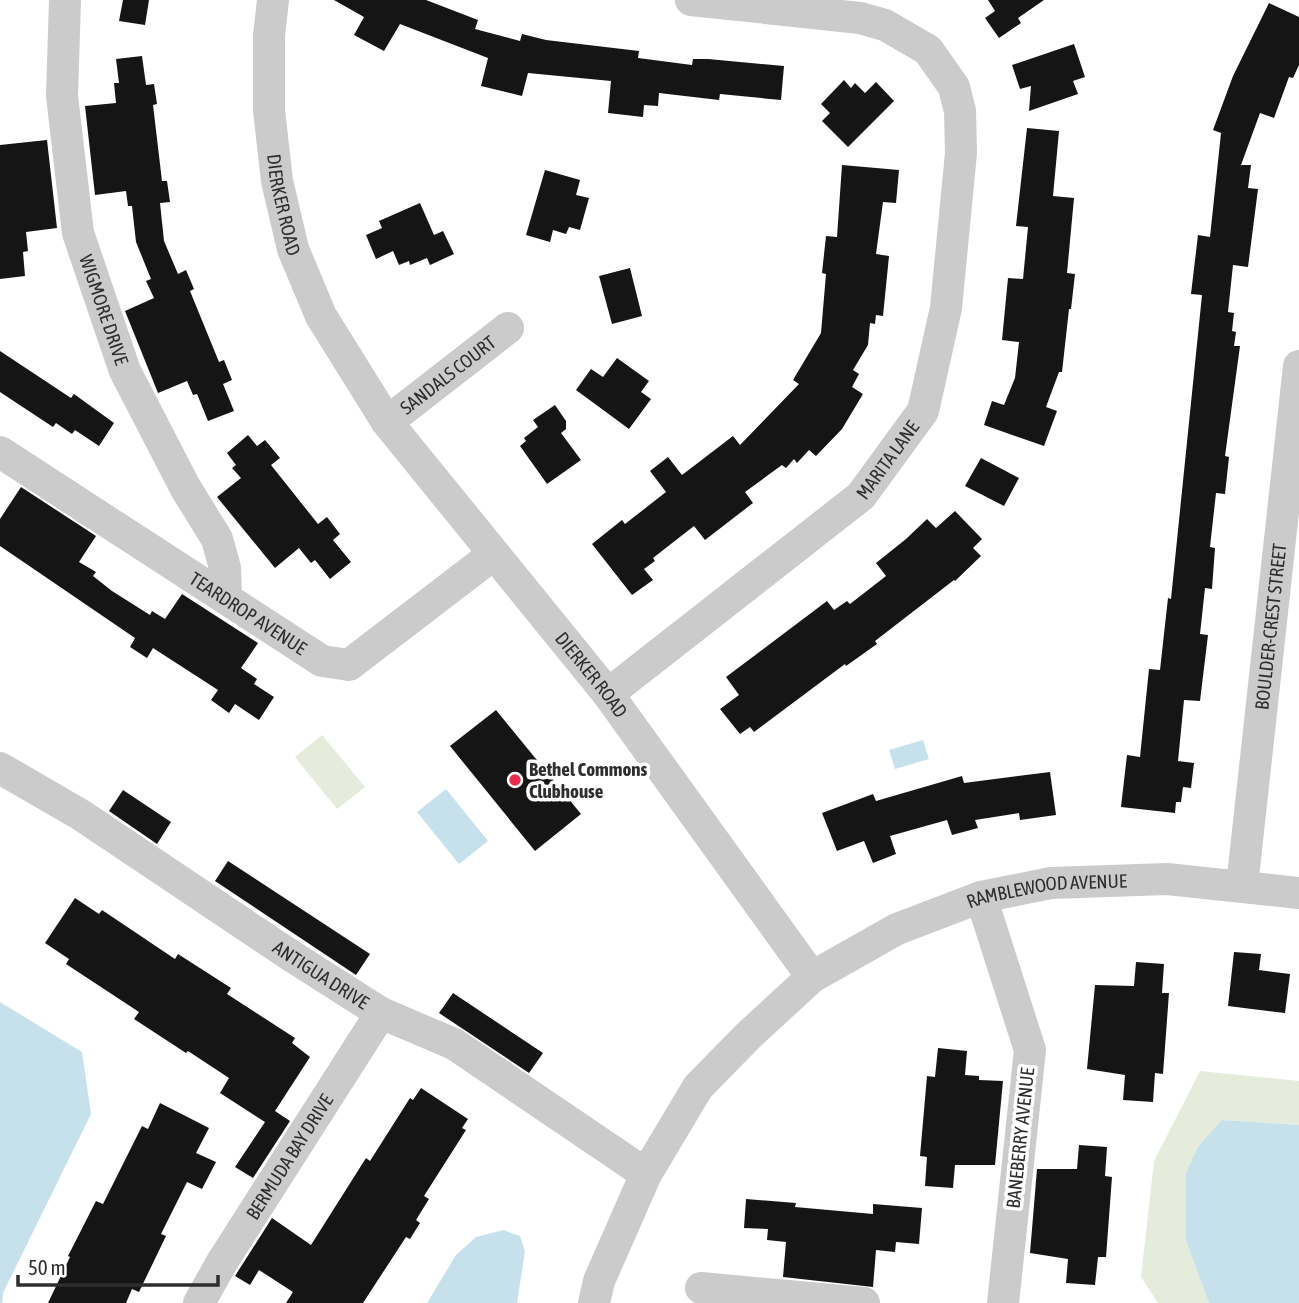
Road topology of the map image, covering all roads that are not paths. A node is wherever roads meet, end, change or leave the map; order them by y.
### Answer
1 (65, 0) edge
2 (273, 0) edge
3 (691, 0) edge
4 (508, 328) dead end
5 (1299, 366) edge
6 (387, 422) junction
7 (0, 452) edge
8 (494, 554) junction
9 (226, 597) junction
10 (608, 694) junction
11 (0, 768) edge
12 (1242, 886) junction
13 (1299, 893) edge
14 (981, 897) junction
15 (812, 977) junction
16 (381, 1013) junction
17 (646, 1174) junction
18 (701, 1288) dead end
19 (199, 1303) edge
20 (594, 1303) edge
21 (864, 1303) edge
22 (1003, 1303) edge

1 - 9 street, WIGMORE DRIVE
2 - 6 street, DIERKER ROAD
3 - 10 street, MARITA LANE
4 - 6 street, SANDALS COURT
5 - 12 street, BOULDER-CREST STREET
6 - 8 street, DIERKER ROAD
7 - 9 street, TEARDROP AVENUE
8 - 9 street, TEARDROP AVENUE
8 - 10 street, DIERKER ROAD
10 - 15 street, DIERKER ROAD
11 - 16 street, ANTIGUA DRIVE
12 - 13 street, RAMBLEWOOD AVENUE
12 - 14 street, RAMBLEWOOD AVENUE
14 - 15 street, RAMBLEWOOD AVENUE
14 - 22 street, BANEBERRY AVENUE
15 - 17 street
16 - 17 street, ANTIGUA DRIVE
16 - 19 street, BERMUDA BAY DRIVE
17 - 20 street
18 - 21 street

